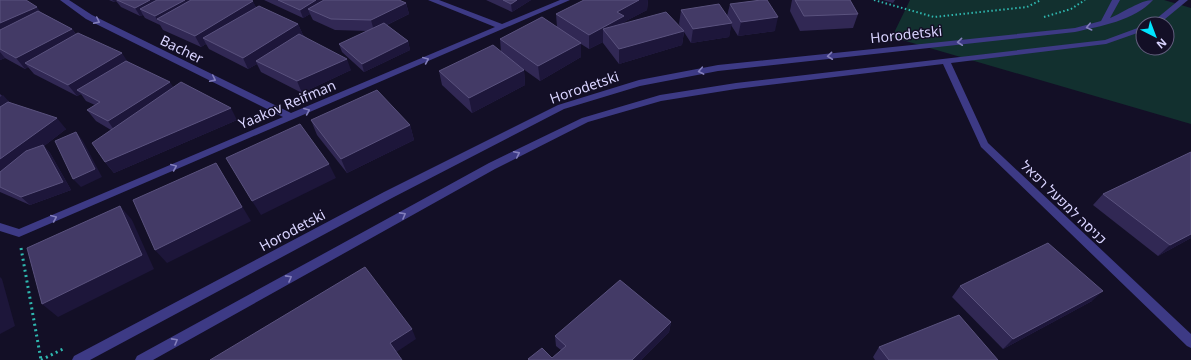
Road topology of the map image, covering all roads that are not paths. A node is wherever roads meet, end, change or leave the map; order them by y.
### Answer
1 (64, 0) edge
2 (432, 0) edge
3 (566, 0) edge
4 (1116, 0) edge
5 (1149, 0) edge
6 (1184, 0) edge
7 (1164, 16) edge
8 (1103, 24) junction
9 (502, 27) junction
10 (1135, 31) edge
11 (946, 62) junction
12 (291, 117) junction
13 (0, 227) edge
14 (1191, 342) edge
15 (78, 360) edge
16 (141, 360) edge

1 -> 12 street, Bacher
2 - 9 street
3 - 9 street, Yaakov Reifman
4 - 8 street
5 - 8 street, Horodetski
6 - 7 street
8 -> 15 street, Horodetski
12 -> 9 street, Yaakov Reifman
10 - 11 street
11 - 14 street, כניסה למפעל רפאל
16 -> 11 street
13 -> 12 street, Yaakov Reifman

